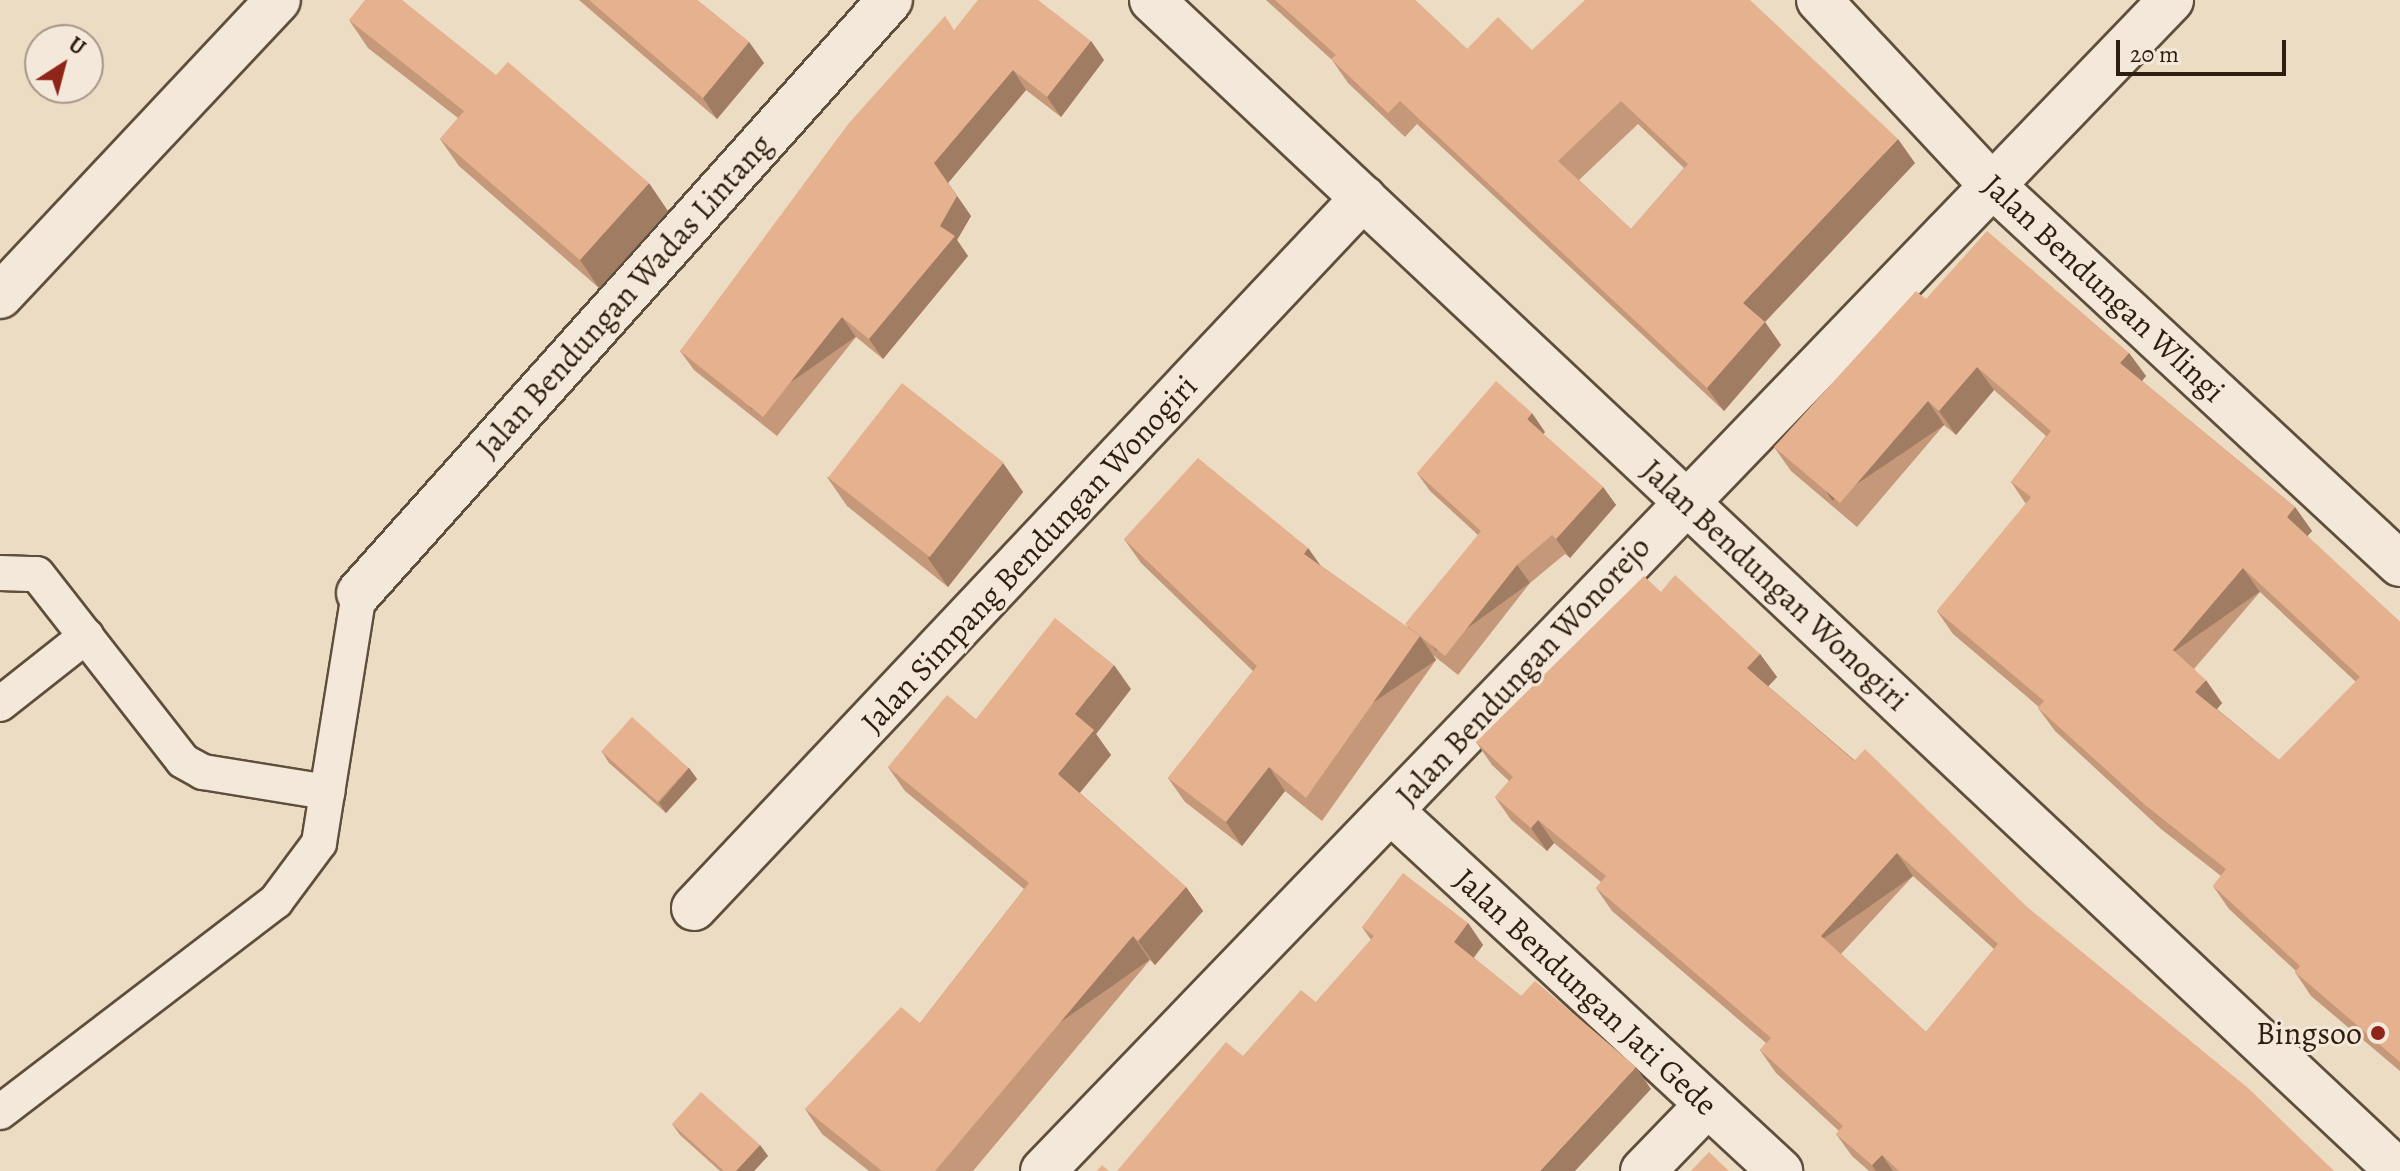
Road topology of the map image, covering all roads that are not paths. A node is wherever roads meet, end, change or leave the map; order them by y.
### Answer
1 (278, 0) edge
2 (890, 0) edge
3 (1152, 0) edge
4 (1819, 0) edge
5 (2171, 0) edge
6 (1989, 182) junction
7 (1363, 198) junction
8 (0, 296) edge
9 (1684, 499) junction
10 (2400, 564) edge
11 (0, 573) edge
12 (359, 593) joint
13 (86, 636) junction
14 (0, 704) edge
15 (327, 792) junction
16 (1392, 812) junction
17 (694, 908) dead end
18 (1708, 1104) junction
19 (0, 1112) edge
20 (1043, 1171) edge
21 (1643, 1171) edge
22 (1780, 1171) edge
23 (2398, 1171) edge

1 - 8 street
2 - 12 street, Jalan Bendungan Wadas Lintang
3 - 7 street, Jalan Bendungan Wonogiri
4 - 6 street, Jalan Bendungan Wlingi
5 - 6 street, Jalan Bendungan Wonorejo
6 - 9 street, Jalan Bendungan Wonorejo
6 - 10 street, Jalan Bendungan Wlingi
7 - 9 street, Jalan Bendungan Wonogiri
7 - 17 street, Jalan Simpang Bendungan Wonogiri
9 - 16 street, Jalan Bendungan Wonorejo
9 - 23 street, Jalan Bendungan Wonogiri
11 - 13 lane
12 - 15 lane
13 - 14 lane
13 - 15 lane
15 - 19 lane
16 - 18 street, Jalan Bendungan Jati Gede
16 - 20 street, Jalan Bendungan Wonorejo
18 - 21 street
18 - 22 street, Jalan Bendungan Jati Gede

